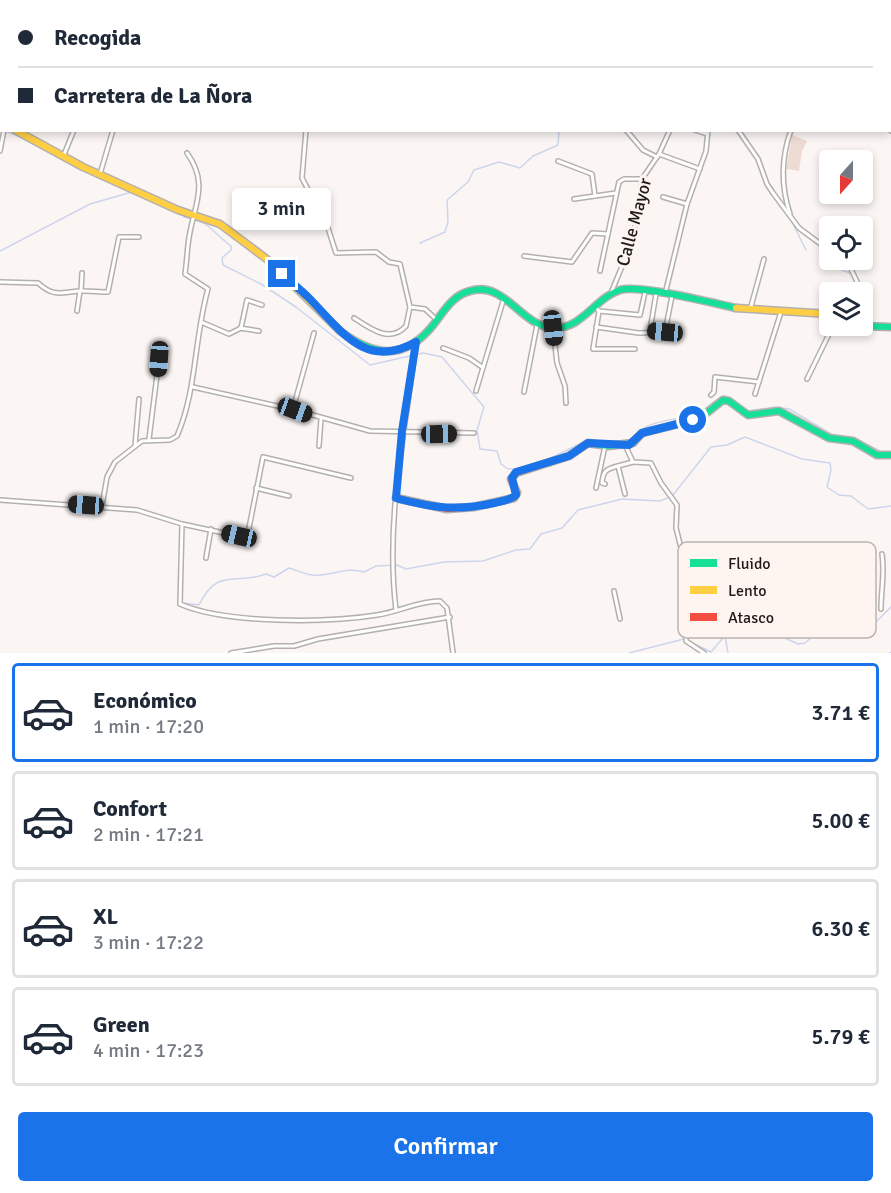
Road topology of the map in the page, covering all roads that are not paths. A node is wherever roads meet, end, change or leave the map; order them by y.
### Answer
1 (3, 132) edge
2 (73, 132) edge
3 (112, 132) edge
4 (306, 132) edge
5 (628, 132) edge
6 (669, 132) edge
7 (707, 132) edge
8 (739, 132) edge
9 (790, 132) edge
10 (25, 133) edge
11 (0, 151) edge
12 (187, 153) dead end
13 (658, 155) junction
14 (63, 157) junction
15 (558, 161) dead end
16 (700, 169) junction
17 (100, 174) junction
18 (642, 179) junction
19 (616, 193) junction
20 (595, 196) junction
21 (663, 197) dead end
22 (574, 199) dead end
23 (687, 204) junction
24 (193, 217) junction
25 (792, 218) junction
26 (608, 234) junction
27 (139, 237) dead end
28 (819, 243) edge
29 (524, 256) dead end
30 (764, 259) dead end
31 (600, 271) dead end
32 (82, 273) dead end
33 (0, 282) edge
34 (617, 283) junction
35 (627, 288) junction
36 (645, 290) junction
37 (80, 291) junction
38 (656, 292) junction
39 (669, 294) junction
40 (504, 297) junction
41 (607, 297) junction
42 (262, 305) dead end
43 (410, 307) junction
44 (598, 309) junction
45 (77, 310) dead end
46 (750, 310) junction
47 (781, 310) junction
48 (819, 313) edge
49 (354, 318) dead end
50 (438, 321) junction
51 (201, 322) junction
52 (537, 326) junction
53 (873, 326) edge
54 (596, 327) junction
55 (891, 327) edge
56 (240, 328) junction
57 (553, 328) junction
58 (650, 330) junction
59 (259, 331) dead end
60 (314, 333) dead end
61 (828, 336) edge
62 (416, 342) junction
63 (442, 348) dead end
64 (634, 349) dead end
65 (159, 359) dead end
66 (482, 367) junction
67 (807, 379) dead end
68 (759, 382) junction
69 (192, 387) junction
70 (476, 391) dead end
71 (524, 392) dead end
72 (755, 394) dead end
73 (711, 395) dead end
74 (139, 399) dead end
75 (566, 403) dead end
76 (293, 409) junction
77 (321, 419) junction
78 (402, 431) junction
79 (474, 433) dead end
80 (148, 439) junction
81 (625, 445) junction
82 (135, 446) junction
83 (319, 446) dead end
84 (604, 446) junction
85 (891, 456) edge
86 (633, 462) junction
87 (618, 466) junction
88 (351, 478) dead end
89 (605, 484) dead end
90 (256, 488) junction
91 (596, 488) dead end
92 (625, 494) dead end
93 (289, 496) dead end
94 (396, 498) junction
95 (0, 500) edge
96 (102, 506) junction
97 (182, 524) junction
98 (211, 529) junction
99 (680, 542) edge
100 (882, 554) dead end
101 (206, 558) dead end
102 (614, 591) dead end
103 (881, 609) dead end
104 (396, 610) junction
105 (450, 617) junction
106 (620, 619) dead end
107 (686, 638) edge
108 (231, 653) edge
109 (453, 653) edge
110 (704, 653) edge

1 - 11 street
2 - 14 street
3 - 17 street
4 - 43 street
5 - 13 street
6 - 13 street, Calle Mayor
7 - 16 street
8 - 25 street
9 - 25 street
10 - 14 main road
12 - 24 street
13 - 16 street
13 - 18 street, Calle Mayor
14 - 17 main road
15 - 20 street
16 - 23 street
17 - 24 main road
18 - 19 street
18 - 34 street, Calle Mayor
19 - 20 street
19 - 26 street
20 - 22 street
21 - 23 street
23 - 39 street
24 - 51 street
24 - 62 main road
25 - 28 street
26 - 29 street
26 - 31 street
27 - 37 street
30 - 46 street
32 - 37 street
33 - 37 street
34 - 35 street
34 - 41 street, Calle Mayor
35 - 36 main road
35 - 41 main road
36 - 38 main road
36 - 44 street
37 - 45 street
38 - 39 main road
38 - 58 street
39 - 46 main road
39 - 58 street
40 - 50 main road
40 - 52 main road
40 - 66 street
41 - 44 main road
42 - 56 street
43 - 49 street
43 - 50 street
44 - 54 street
44 - 57 main road
46 - 47 main road
47 - 48 main road
47 - 68 street
50 - 62 main road
51 - 56 street
51 - 69 street
52 - 57 main road
52 - 71 street
53 - 55 main road
54 - 58 street
54 - 64 street
56 - 59 street
57 - 75 street
60 - 76 street
61 - 67 street
62 - 78 street
63 - 66 street
65 - 80 street
66 - 70 street
68 - 72 street
68 - 73 street
69 - 76 street
69 - 80 street
74 - 82 street
76 - 77 street
77 - 78 street
77 - 83 street
78 - 79 street
78 - 94 street
80 - 82 street
81 - 84 main road
81 - 85 main road
81 - 86 street
82 - 96 street
84 - 91 street
84 - 94 main road
86 - 87 street
86 - 99 street
87 - 89 street
87 - 92 street
88 - 90 street
90 - 93 street
90 - 98 street
94 - 104 street
95 - 96 street
96 - 97 street
97 - 98 street
97 - 104 street
98 - 101 street
100 - 103 street
102 - 106 street
104 - 105 street
105 - 108 street
105 - 109 street
107 - 110 street

